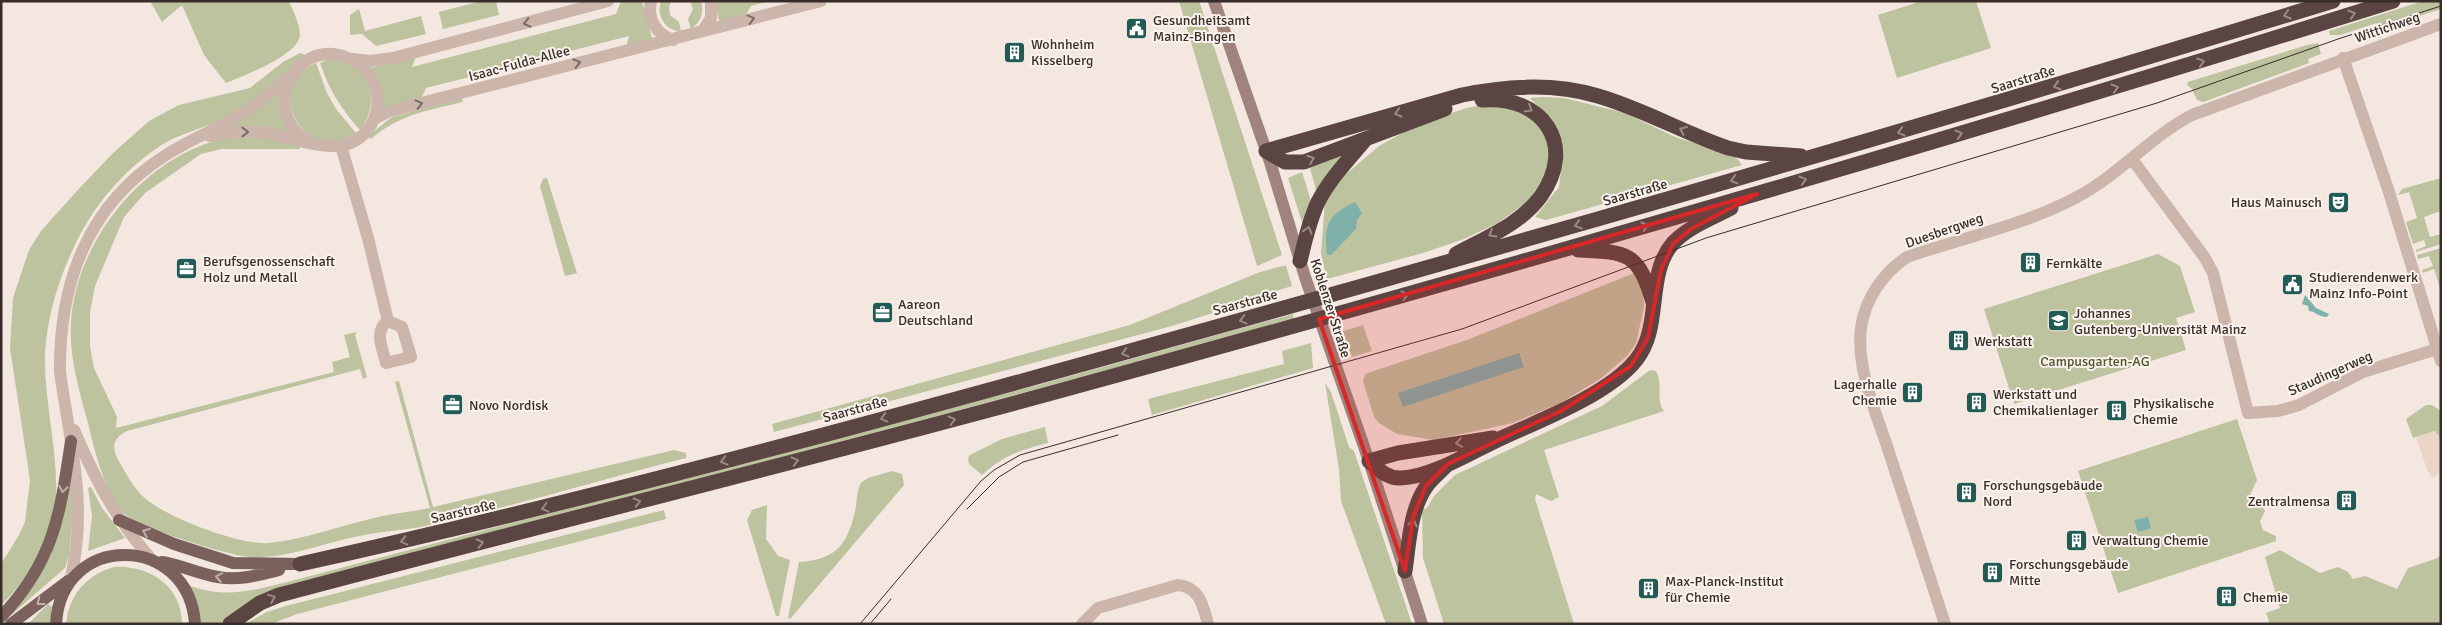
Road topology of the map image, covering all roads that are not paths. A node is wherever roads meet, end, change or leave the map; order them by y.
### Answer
1 (608, 1) edge
2 (651, 1) edge
3 (711, 1) edge
4 (821, 1) edge
5 (1214, 1) edge
6 (2333, 1) edge
7 (2394, 1) edge
8 (2441, 24) edge
9 (703, 31) junction
10 (673, 40) junction
11 (2343, 58) junction
12 (352, 59) junction
13 (291, 76) junction
14 (374, 119) junction
15 (197, 138) junction
16 (1366, 139) junction
17 (312, 143) junction
18 (341, 146) junction
19 (1266, 151) junction
20 (1815, 156) junction
21 (2132, 159) junction
22 (1757, 194) junction
23 (1564, 250) junction
24 (1300, 261) junction
25 (1430, 268) junction
26 (1654, 305) junction
27 (388, 322) dead end
28 (2440, 357) edge
29 (68, 416) junction
30 (1507, 435) junction
31 (71, 441) junction
32 (1369, 461) junction
33 (1448, 464) junction
34 (119, 520) junction
35 (154, 560) junction
36 (300, 564) junction
37 (1405, 571) junction
38 (70, 579) junction
39 (1, 617) edge
40 (11, 624) edge
41 (56, 624) edge
42 (195, 624) edge
43 (230, 624) edge
44 (1082, 624) edge
45 (1208, 624) edge
46 (1422, 624) edge
47 (1944, 624) edge

1 -> 12 street
2 - 10 street
3 - 9 street
9 -> 4 street, Isaac-Fulda-Allee
5 - 19 main road, Koblenzer Straße
6 -> 20 highway, Saarstraße
22 -> 7 highway
8 - 11 street, Wittichweg
9 - 10 street, Isaac-Fulda-Allee
14 -> 10 street, Isaac-Fulda-Allee
11 - 21 street, Duesbergweg
11 - 28 street, Staudingerweg
12 - 13 street
12 - 14 street
13 - 15 street
13 - 17 street
14 - 18 street, Isaac-Fulda-Allee
15 -> 17 street
15 - 29 street
19 -> 16 highway
24 -> 16 highway
16 -> 25 highway
17 - 18 street
18 - 27 street
20 -> 19 highway
19 - 24 main road, Koblenzer Straße
20 -> 25 highway, Saarstraße
21 - 28 street, Staudingerweg
21 - 47 street, Duesbergweg
23 -> 22 highway
22 - 26 highway
23 - 26 highway
43 -> 23 highway
24 - 32 main road, Koblenzer Straße
25 -> 36 highway, Saarstraße
26 - 30 highway
29 - 31 street
29 - 34 street
30 -> 32 highway
30 - 33 highway
31 - 38 street
31 -> 39 main road
32 - 33 highway
32 - 37 main road, Koblenzer Straße
37 -> 33 highway
34 - 35 street
36 -> 34 main road
36 -> 35 main road, Saarstraße
35 - 38 main road, Saarstraße
35 - 42 main road
37 - 46 main road, Koblenzer Straße
38 -> 40 main road
38 - 41 main road
44 - 45 street

